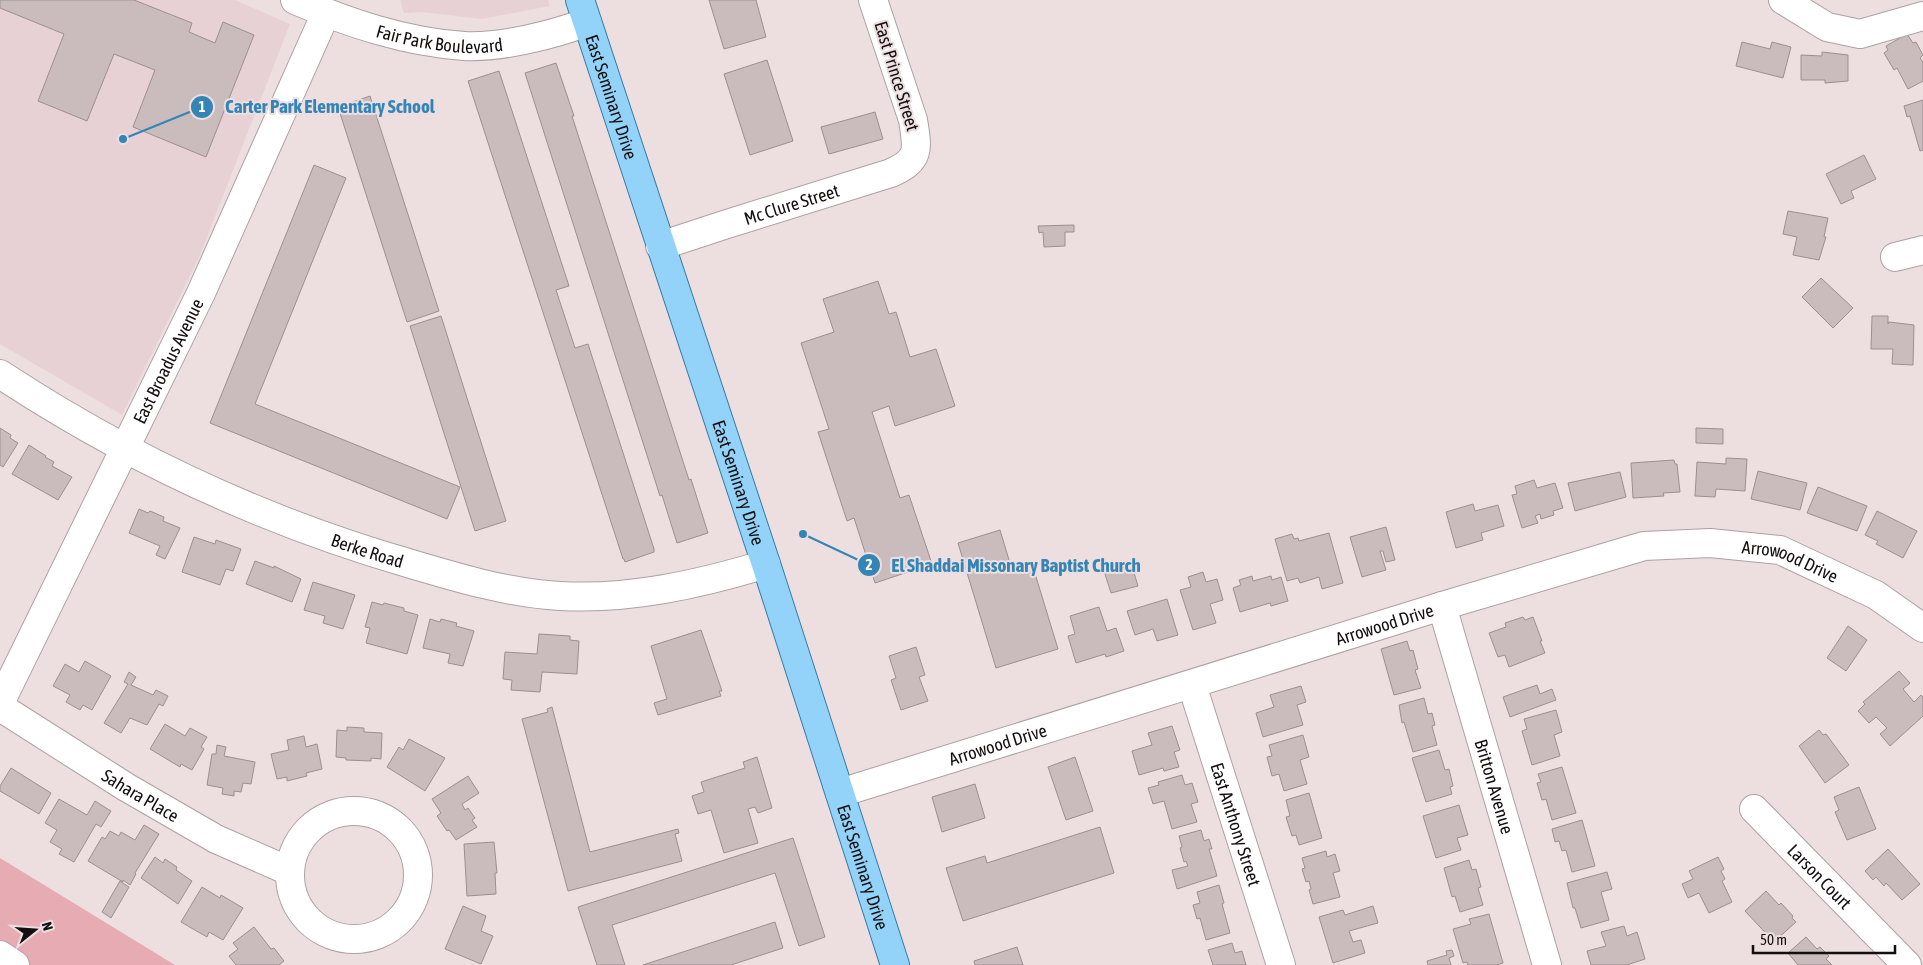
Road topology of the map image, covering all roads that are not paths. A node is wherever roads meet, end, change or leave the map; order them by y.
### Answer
1 (295, 0) edge
2 (873, 0) edge
3 (1783, 0) edge
4 (583, 11) edge
5 (326, 13) junction
6 (1923, 16) edge
7 (915, 153) joint
8 (660, 246) junction
9 (1923, 250) edge
10 (1895, 258) dead end
11 (0, 374) edge
12 (124, 448) junction
13 (766, 564) junction
14 (1442, 606) junction
15 (1923, 628) edge
16 (1192, 685) junction
17 (0, 703) edge
18 (0, 707) edge
19 (840, 792) junction
20 (1754, 809) dead end
21 (289, 871) junction
22 (0, 954) edge
23 (1923, 957) edge
24 (15, 965) edge
25 (895, 965) edge
26 (1281, 965) edge
27 (1547, 965) edge
28 (1907, 965) edge
29 (1915, 965) edge

1 - 5 street, Fair Park Boulevard
2 - 7 street, East Prince Street
3 - 6 street
4 - 5 street, Fair Park Boulevard
4 - 8 main road, East Seminary Drive
5 - 12 street, East Broadus Avenue
7 - 8 street, Mc Clure Street
8 - 13 main road, East Seminary Drive
9 - 10 street
11 - 12 street, Berke Road
12 - 13 street, Berke Road
12 - 17 street, East Broadus Avenue
13 - 19 main road, East Seminary Drive
14 - 15 street, Arrowood Drive
14 - 16 street, Arrowood Drive
14 - 27 street, Britton Avenue
16 - 19 street, Arrowood Drive
16 - 26 street, East Anthony Street
18 - 21 street, Sahara Place
19 - 25 main road, East Seminary Drive
20 - 28 street, Larson Court
21 - 21 street
22 - 24 street
23 - 29 street

